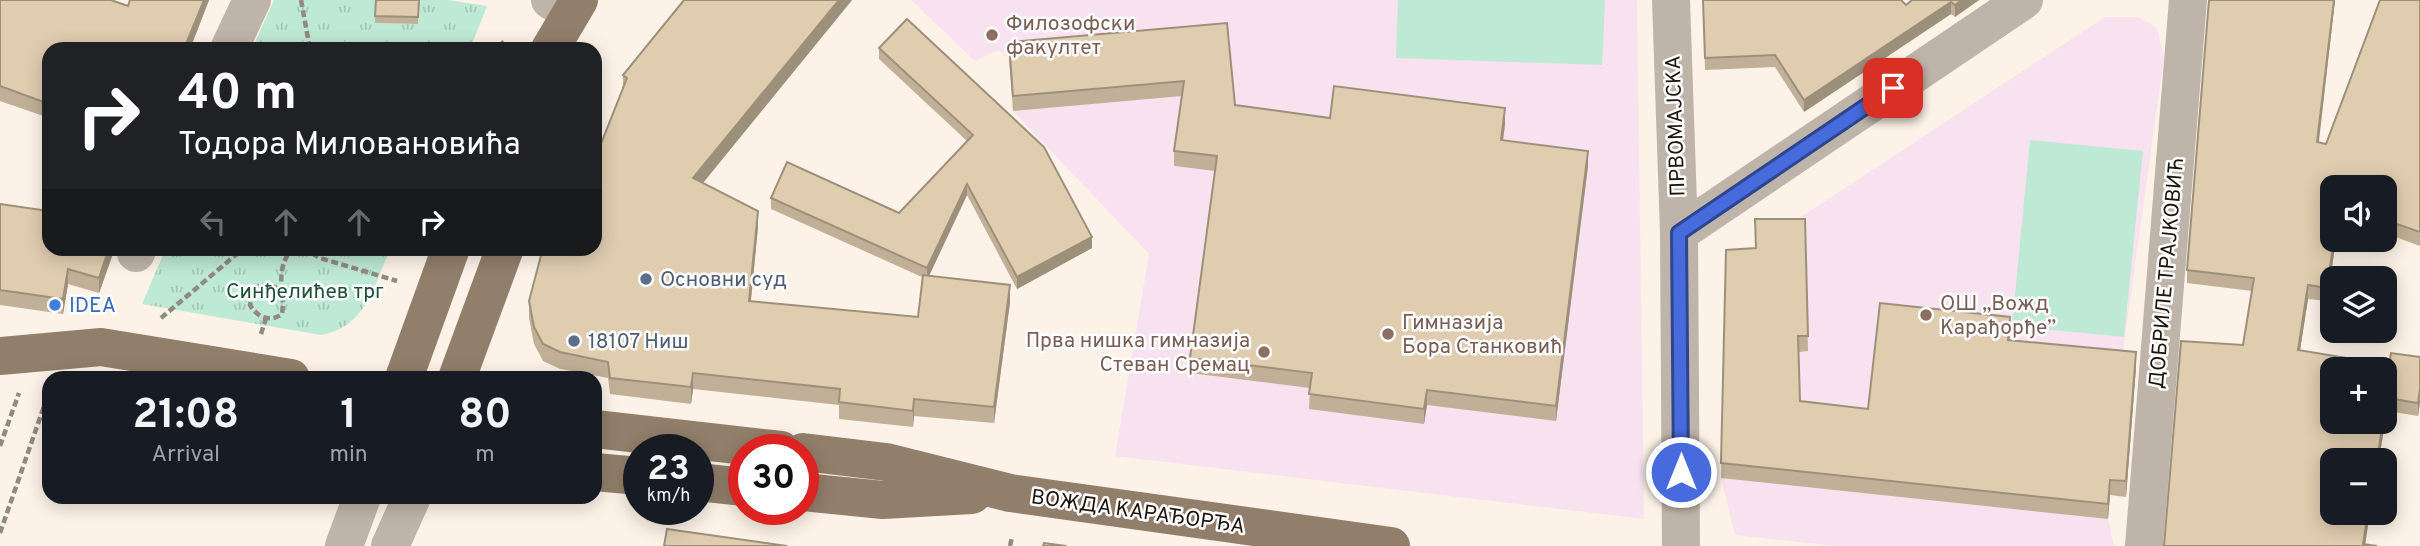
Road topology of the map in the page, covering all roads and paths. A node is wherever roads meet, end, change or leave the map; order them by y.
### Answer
1 (252, 0) edge
2 (300, 0) edge
3 (1671, 0) edge
4 (2024, 0) edge
5 (2188, 0) edge
6 (573, 12) edge
7 (232, 42) edge
8 (309, 42) edge
9 (554, 42) edge
10 (1679, 233) junction
11 (234, 256) edge
12 (288, 256) edge
13 (317, 256) edge
14 (449, 256) edge
15 (502, 256) edge
16 (403, 282) dead end
17 (279, 289) junction
18 (150, 327) dead end
19 (10, 365) edge
20 (248, 371) edge
21 (407, 371) edge
22 (460, 371) edge
23 (42, 373) edge
24 (42, 412) edge
25 (602, 430) edge
26 (728, 444) edge
27 (0, 446) edge
28 (819, 454) edge
29 (602, 473) edge
30 (623, 475) edge
31 (1010, 493) junction
32 (819, 494) edge
33 (359, 504) edge
34 (408, 504) edge
35 (0, 533) edge
36 (1012, 537) dead end
37 (344, 546) edge
38 (390, 546) edge
39 (1010, 546) edge
40 (1391, 546) edge
41 (1681, 546) edge
42 (2144, 546) edge

1 - 7 street
2 - 8 path
3 - 10 street, ПРВОМАЈСКА
4 - 10 street
5 - 42 street, ДОБРИЛЕ ТРАЈКОВИЋ
6 - 9 main road
10 - 41 street, ПРВОМАЈСКА
11 - 18 path
12 - 17 path
13 - 16 path
14 - 21 main road
15 - 22 main road
17 - 17 path
19 - 20 main road
19 - 23 main road
19 - 27 path
24 - 35 path
25 - 26 main road
28 - 31 main road, ВОЖДА КАРАЂОРЂА
29 - 30 main road
31 - 32 main road, ВОЖДА КАРАЂОРЂА
31 - 40 main road, ВОЖДА КАРАЂОРЂА
33 - 37 street
34 - 38 street
36 - 39 path

